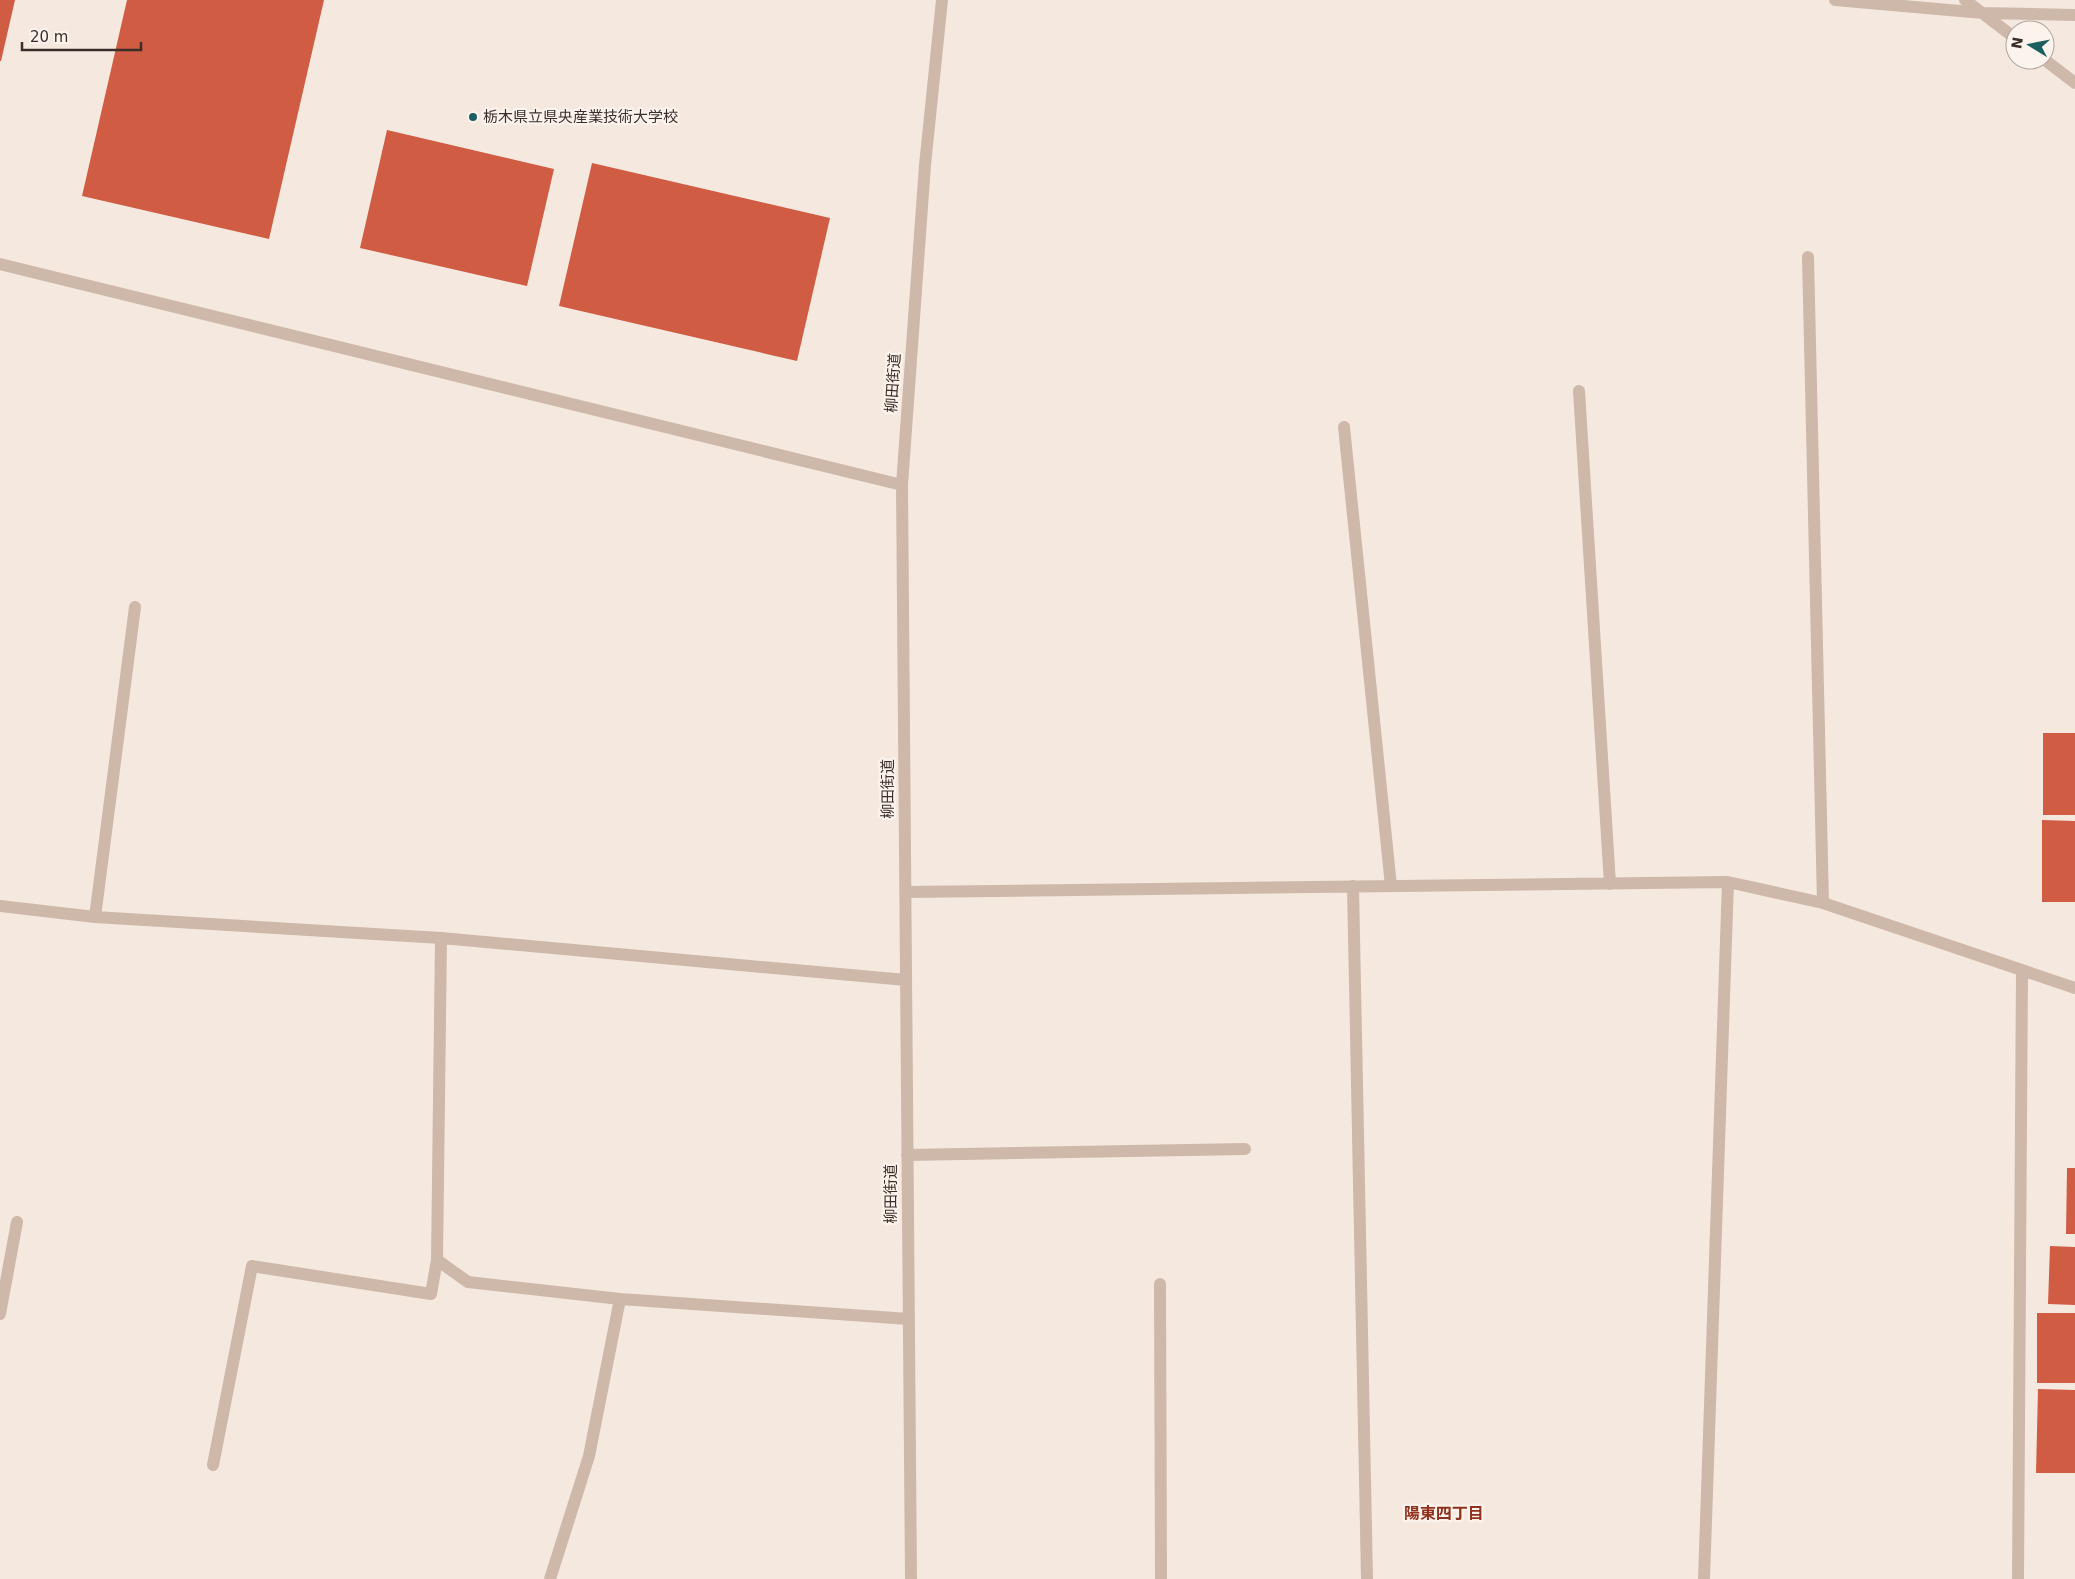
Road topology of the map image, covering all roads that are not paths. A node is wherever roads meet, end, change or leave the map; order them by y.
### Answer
1 (942, 0) edge
2 (1835, 0) edge
3 (1965, 0) edge
4 (1983, 13) junction
5 (2075, 15) edge
6 (2005, 30) edge
7 (2055, 68) edge
8 (2075, 83) edge
9 (1808, 257) dead end
10 (0, 264) edge
11 (1579, 391) dead end
12 (1344, 427) dead end
13 (902, 485) junction
14 (135, 607) dead end
15 (1728, 882) junction
16 (1610, 884) junction
17 (1353, 886) junction
18 (1392, 886) junction
19 (906, 892) junction
20 (1823, 903) junction
21 (0, 906) edge
22 (95, 917) junction
23 (441, 938) junction
24 (2022, 970) junction
25 (906, 980) junction
26 (2075, 988) edge
27 (1245, 1149) dead end
28 (907, 1155) junction
29 (17, 1222) dead end
30 (437, 1260) junction
31 (1160, 1284) dead end
32 (620, 1299) junction
33 (0, 1314) edge
34 (909, 1319) junction
35 (213, 1465) dead end
36 (550, 1579) edge
37 (911, 1579) edge
38 (1161, 1579) edge
39 (1367, 1579) edge
40 (1704, 1579) edge
41 (2018, 1579) edge

1 - 13 street, 柳田街道
2 - 4 street
3 - 4 street
4 - 5 street
4 - 6 street
7 - 8 street
9 - 20 street
10 - 13 street
11 - 16 street
12 - 18 street
13 - 19 street, 柳田街道
14 - 22 street
15 - 16 street
15 - 20 street
15 - 40 street
16 - 18 street
17 - 18 street
17 - 19 street
17 - 39 street
19 - 25 street, 柳田街道
20 - 24 street
21 - 22 street
22 - 23 street
23 - 25 street
23 - 30 street
24 - 26 street
24 - 41 street
25 - 28 street, 柳田街道
27 - 28 street
28 - 34 street, 柳田街道
29 - 33 street
30 - 32 street
30 - 35 street
31 - 38 street
32 - 34 street
32 - 36 street
34 - 37 street, 柳田街道

